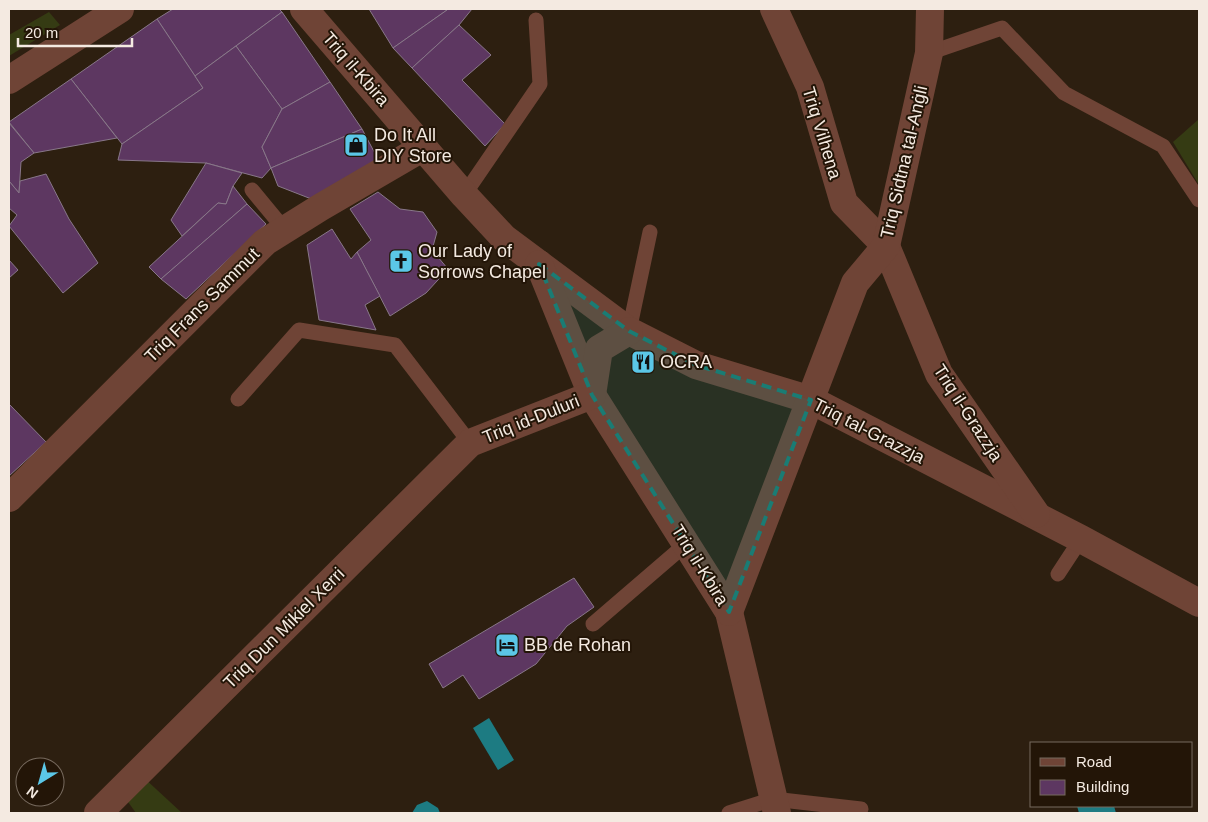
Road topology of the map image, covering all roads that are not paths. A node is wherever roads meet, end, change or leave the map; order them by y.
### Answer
1 (120, 9) edge
2 (304, 9) edge
3 (774, 9) edge
4 (930, 9) edge
5 (536, 20) dead end
6 (929, 53) junction
7 (9, 80) edge
8 (424, 147) junction
9 (252, 190) dead end
10 (464, 195) junction
11 (1199, 200) edge
12 (285, 230) junction
13 (650, 232) dead end
14 (886, 246) junction
15 (539, 264) junction
16 (629, 331) junction
17 (592, 395) junction
18 (238, 398) dead end
19 (811, 400) junction
20 (470, 443) junction
21 (9, 498) edge
22 (1038, 518) junction
23 (1081, 539) junction
24 (686, 544) junction
25 (1058, 574) dead end
26 (1199, 604) edge
27 (729, 612) junction
28 (593, 624) dead end
29 (775, 806) edge
30 (861, 809) dead end
31 (100, 813) edge
32 (729, 813) edge

1 - 7 street
2 - 8 street, Triq il-Kbira
3 - 14 street, Triq Vilhena
4 - 6 street, Triq Sidtna tal-Anġli
5 - 10 lane
6 - 11 lane
6 - 14 street, Triq Sidtna tal-Anġli
8 - 10 street, Triq il-Kbira
8 - 12 street, Triq Frans Sammut
9 - 12 lane
10 - 15 street, Triq il-Kbira
12 - 21 street, Triq Frans Sammut
13 - 16 lane
14 - 19 street, Triq Sidtna tal-Anġli
14 - 22 street, Triq il-Grazzja
15 - 16 street, Triq tal-Grazzja
15 - 17 street, Triq il-Kbira
16 - 17 street
16 - 19 street, Triq tal-Grazzja
17 - 20 street, Triq id-Duluri
17 - 24 street, Triq il-Kbira
18 - 20 lane
19 - 22 street, Triq tal-Grazzja
19 - 27 street, Triq Sidtna tal-Anġli
20 - 31 street, Triq Dun Mikiel Xerri
22 - 23 street, Triq tal-Grazzja
23 - 25 lane
23 - 26 street, Triq tal-Grazzja
24 - 27 street, Triq il-Kbira
24 - 28 lane
27 - 29 street, Triq il-Kbira
29 - 30 lane
29 - 32 lane

